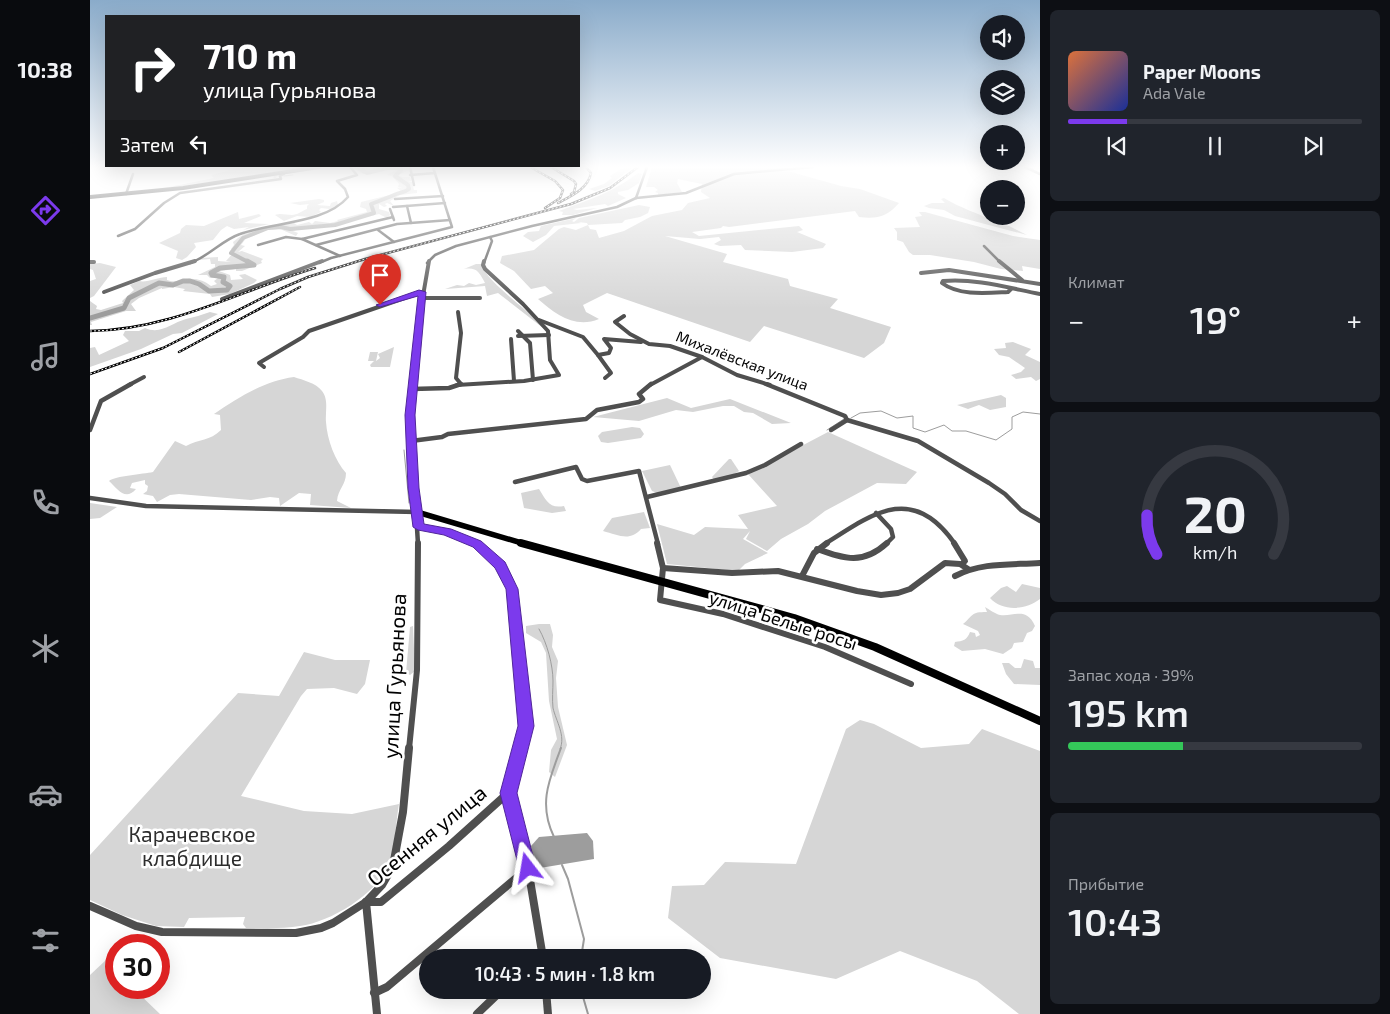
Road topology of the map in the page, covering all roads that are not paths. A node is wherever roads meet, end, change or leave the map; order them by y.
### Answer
1 (151, 214) edge
2 (317, 214) edge
3 (409, 214) edge
4 (448, 214) edge
5 (586, 214) edge
6 (393, 217) joint
7 (450, 220) junction
8 (411, 222) junction
9 (398, 224) junction
10 (378, 230) junction
11 (118, 236) dead end
12 (490, 237) junction
13 (302, 239) junction
14 (394, 242) junction
15 (258, 245) dead end
16 (316, 245) junction
17 (984, 246) dead end
18 (340, 256) junction
19 (921, 273) dead end
20 (1014, 280) junction
21 (1032, 283) junction
22 (1040, 284) edge
23 (1011, 289) junction
24 (104, 292) dead end
25 (422, 292) junction
26 (1040, 294) edge
27 (422, 298) junction
28 (480, 298) dead end
29 (222, 299) dead end
30 (458, 312) dead end
31 (624, 316) dead end
32 (539, 320) junction
33 (518, 330) dead end
34 (549, 335) junction
35 (518, 336) dead end
36 (524, 336) junction
37 (511, 339) dead end
38 (649, 344) junction
39 (598, 355) junction
40 (702, 357) junction
41 (264, 367) dead end
42 (144, 377) dead end
43 (605, 378) dead end
44 (533, 380) junction
45 (514, 381) junction
46 (461, 384) junction
47 (412, 389) junction
48 (846, 418) junction
49 (90, 430) edge
50 (831, 430) dead end
51 (411, 442) junction
52 (801, 444) dead end
53 (515, 482) dead end
54 (647, 497) junction
55 (90, 498) edge
56 (417, 512) junction
57 (876, 513) junction
58 (1040, 522) edge
59 (418, 527) junction
60 (817, 549) junction
61 (1040, 563) edge
62 (962, 564) junction
63 (663, 568) junction
64 (968, 570) junction
65 (802, 576) junction
66 (955, 576) dead end
67 (661, 582) junction
68 (911, 684) dead end
69 (1040, 721) edge
70 (508, 793) junction
71 (528, 868) junction
72 (366, 902) junction
73 (90, 906) edge
74 (540, 949) edge
75 (374, 993) junction
76 (493, 999) edge
77 (547, 999) edge
78 (377, 1014) edge
79 (477, 1014) edge
80 (548, 1014) edge

1 - 11 street
2 - 24 street
3 - 8 street
4 - 7 street
5 - 12 street, улица Гурьянова
6 - 9 street
6 - 13 street
7 - 8 street
7 - 14 street
8 - 9 street
9 - 10 street
10 - 14 street
10 - 16 street
12 - 25 street, улица Гурьянова
12 - 32 street
13 - 15 street
13 - 16 street
14 - 18 street
16 - 18 street
17 - 21 street
18 - 29 street
19 - 20 street
20 - 21 street
20 - 23 street
21 - 22 street
23 - 23 street
23 - 26 street
25 - 27 street, улица Гурьянова
25 - 41 street
27 - 28 street
27 - 47 street, улица Гурьянова
30 - 46 street
31 - 38 street, Михалёвская улица
32 - 34 street
32 - 39 street
33 - 36 street
34 - 36 street
34 - 44 street
35 - 36 street
36 - 44 street
37 - 45 street
38 - 39 street
38 - 40 street, Михалёвская улица
39 - 43 street
40 - 48 street, Михалёвская улица
40 - 51 street
42 - 49 street
44 - 45 street
45 - 46 street
46 - 47 street
47 - 51 street, улица Гурьянова
48 - 50 street
48 - 58 street, Михалёвская улица
51 - 56 street, улица Гурьянова
52 - 54 street
53 - 54 street
54 - 63 street
55 - 56 street
56 - 59 street, улица Гурьянова
56 - 67 main road
57 - 60 street
57 - 60 street
57 - 62 street
59 - 70 street, Осенняя улица
59 - 72 street, улица Гурьянова
60 - 65 street
61 - 64 street
62 - 64 street
62 - 65 street
63 - 65 street
63 - 67 street
64 - 66 street
67 - 68 street, улица Белые росы
67 - 69 main road
70 - 71 street, Осенняя улица
70 - 72 street, Осенняя улица
71 - 74 street, Осенняя улица
71 - 75 street
72 - 73 street
72 - 75 street
75 - 78 street
76 - 79 street
77 - 80 street

